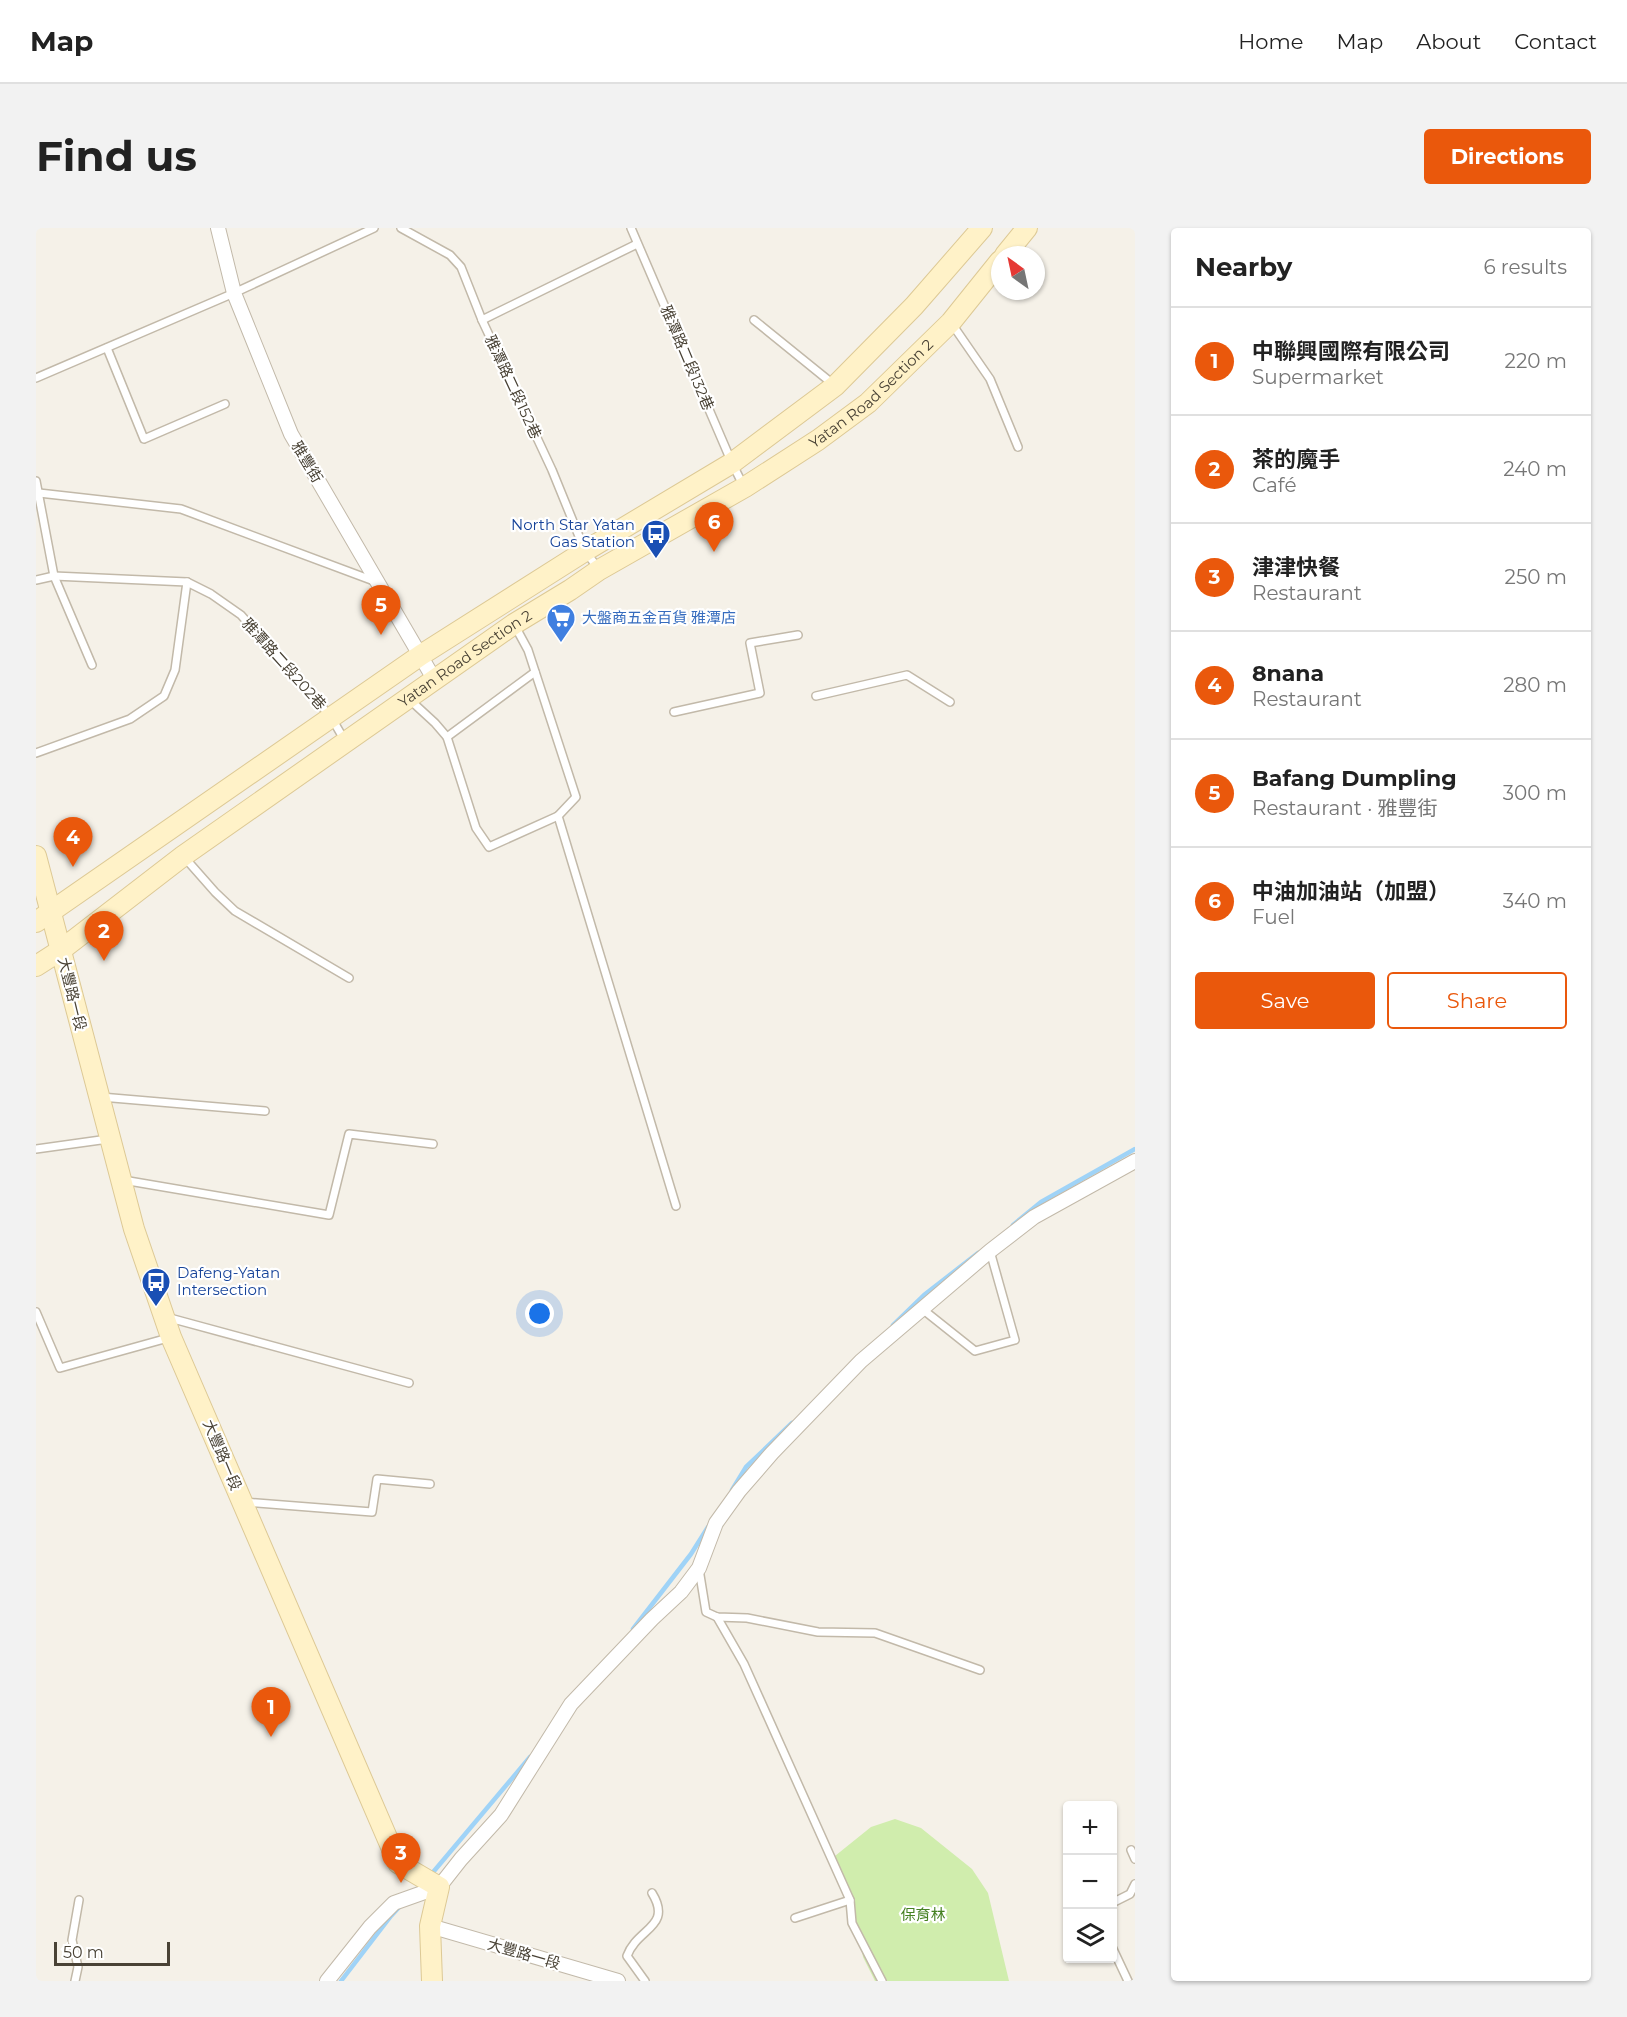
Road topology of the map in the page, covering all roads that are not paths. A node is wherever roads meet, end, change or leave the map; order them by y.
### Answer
1 (218, 228) edge
2 (374, 228) edge
3 (401, 228) edge
4 (631, 228) edge
5 (982, 228) edge
6 (1027, 228) edge
7 (637, 244) junction
8 (1012, 246) edge
9 (991, 272) edge
10 (234, 293) junction
11 (482, 320) junction
12 (754, 320) dead end
13 (951, 322) junction
14 (107, 348) junction
15 (36, 378) edge
16 (835, 386) junction
17 (225, 404) dead end
18 (1018, 447) dead end
19 (732, 463) junction
20 (36, 481) edge
21 (745, 487) junction
22 (39, 493) junction
23 (585, 551) junction
24 (599, 570) junction
25 (54, 576) junction
26 (36, 580) edge
27 (187, 582) junction
28 (379, 583) junction
29 (514, 624) junction
30 (798, 635) dead end
31 (421, 655) junction
32 (92, 665) dead end
33 (535, 672) junction
34 (434, 679) junction
35 (816, 696) dead end
36 (408, 699) junction
37 (950, 702) dead end
38 (674, 712) dead end
39 (331, 717) junction
40 (447, 738) junction
41 (346, 743) junction
42 (36, 753) edge
43 (558, 816) junction
44 (36, 856) edge
45 (183, 856) junction
46 (44, 916) edge
47 (61, 950) junction
48 (36, 966) edge
49 (349, 978) dead end
50 (98, 1096) junction
51 (265, 1111) dead end
52 (109, 1139) junction
53 (434, 1144) dead end
54 (36, 1149) edge
55 (1135, 1161) edge
56 (121, 1180) junction
57 (676, 1206) dead end
58 (990, 1251) junction
59 (921, 1308) junction
60 (36, 1312) edge
61 (164, 1316) junction
62 (171, 1337) junction
63 (409, 1383) dead end
64 (430, 1484) dead end
65 (242, 1502) junction
66 (699, 1568) junction
67 (717, 1617) junction
68 (980, 1670) dead end
69 (1131, 1850) dead end
70 (1135, 1859) edge
71 (1135, 1884) edge
72 (439, 1887) junction
73 (652, 1893) dead end
74 (79, 1900) dead end
75 (850, 1900) junction
76 (1117, 1901) edge
77 (795, 1918) dead end
78 (430, 1926) junction
79 (1117, 1956) edge
80 (75, 1981) edge
81 (327, 1981) edge
82 (432, 1981) edge
83 (618, 1981) edge
84 (645, 1981) edge
85 (882, 1981) edge
86 (1128, 1981) edge

1 - 10 street, 雅豐街
2 - 10 lane
3 - 11 lane, 雅潭路二段152巷
4 - 7 lane, 雅潭路二段132巷
5 - 16 street, Yatan Road Section 2
6 - 8 street
7 - 11 lane
7 - 19 lane, 雅潭路二段132巷
9 - 13 street, Yatan Road Section 2
10 - 14 lane
10 - 28 street, 雅豐街
11 - 23 lane, 雅潭路二段152巷
12 - 16 lane
13 - 18 lane
13 - 21 street, Yatan Road Section 2
14 - 15 lane
14 - 17 lane
16 - 19 street, Yatan Road Section 2
19 - 21 lane, 雅潭路二段132巷
19 - 23 street, Yatan Road Section 2
20 - 22 lane
21 - 24 street, Yatan Road Section 2
22 - 25 lane
22 - 28 lane
23 - 24 lane, 雅潭路二段152巷
23 - 31 street, Yatan Road Section 2
24 - 29 street, Yatan Road Section 2
25 - 26 lane, 雅潭路二段202巷
25 - 27 lane, 雅潭路二段202巷
25 - 32 lane
27 - 39 lane, 雅潭路二段202巷
27 - 42 lane
28 - 31 street, 雅豐街
29 - 33 lane
29 - 34 street, Yatan Road Section 2
30 - 38 lane
31 - 34 street, 雅豐街
31 - 39 street, Yatan Road Section 2
33 - 40 lane
33 - 43 lane
34 - 36 street, Yatan Road Section 2
35 - 37 lane
36 - 40 lane
36 - 41 street, Yatan Road Section 2
39 - 41 lane, 雅潭路二段202巷
39 - 46 street, Yatan Road Section 2
40 - 43 lane
41 - 45 street, Yatan Road Section 2
43 - 57 lane
44 - 46 street, 大豐路一段
45 - 47 street, Yatan Road Section 2
45 - 49 lane
46 - 47 street, 大豐路一段
47 - 48 street, Yatan Road Section 2
47 - 50 street, 大豐路一段
50 - 51 lane
50 - 52 street, 大豐路一段
52 - 54 lane
52 - 56 street, 大豐路一段
53 - 56 lane
55 - 58 street
56 - 61 street, 大豐路一段
58 - 59 street
58 - 59 lane
59 - 66 street
60 - 62 lane
61 - 62 street, 大豐路一段
61 - 63 lane
62 - 65 street, 大豐路一段
64 - 65 lane
65 - 72 street, 大豐路一段
66 - 67 lane
66 - 72 street
67 - 68 lane
67 - 75 lane
69 - 70 lane
71 - 76 lane
72 - 78 street
72 - 81 street
73 - 84 lane
74 - 80 lane
75 - 77 lane
75 - 85 lane
78 - 82 street
78 - 83 street, 大豐路一段
79 - 86 lane

